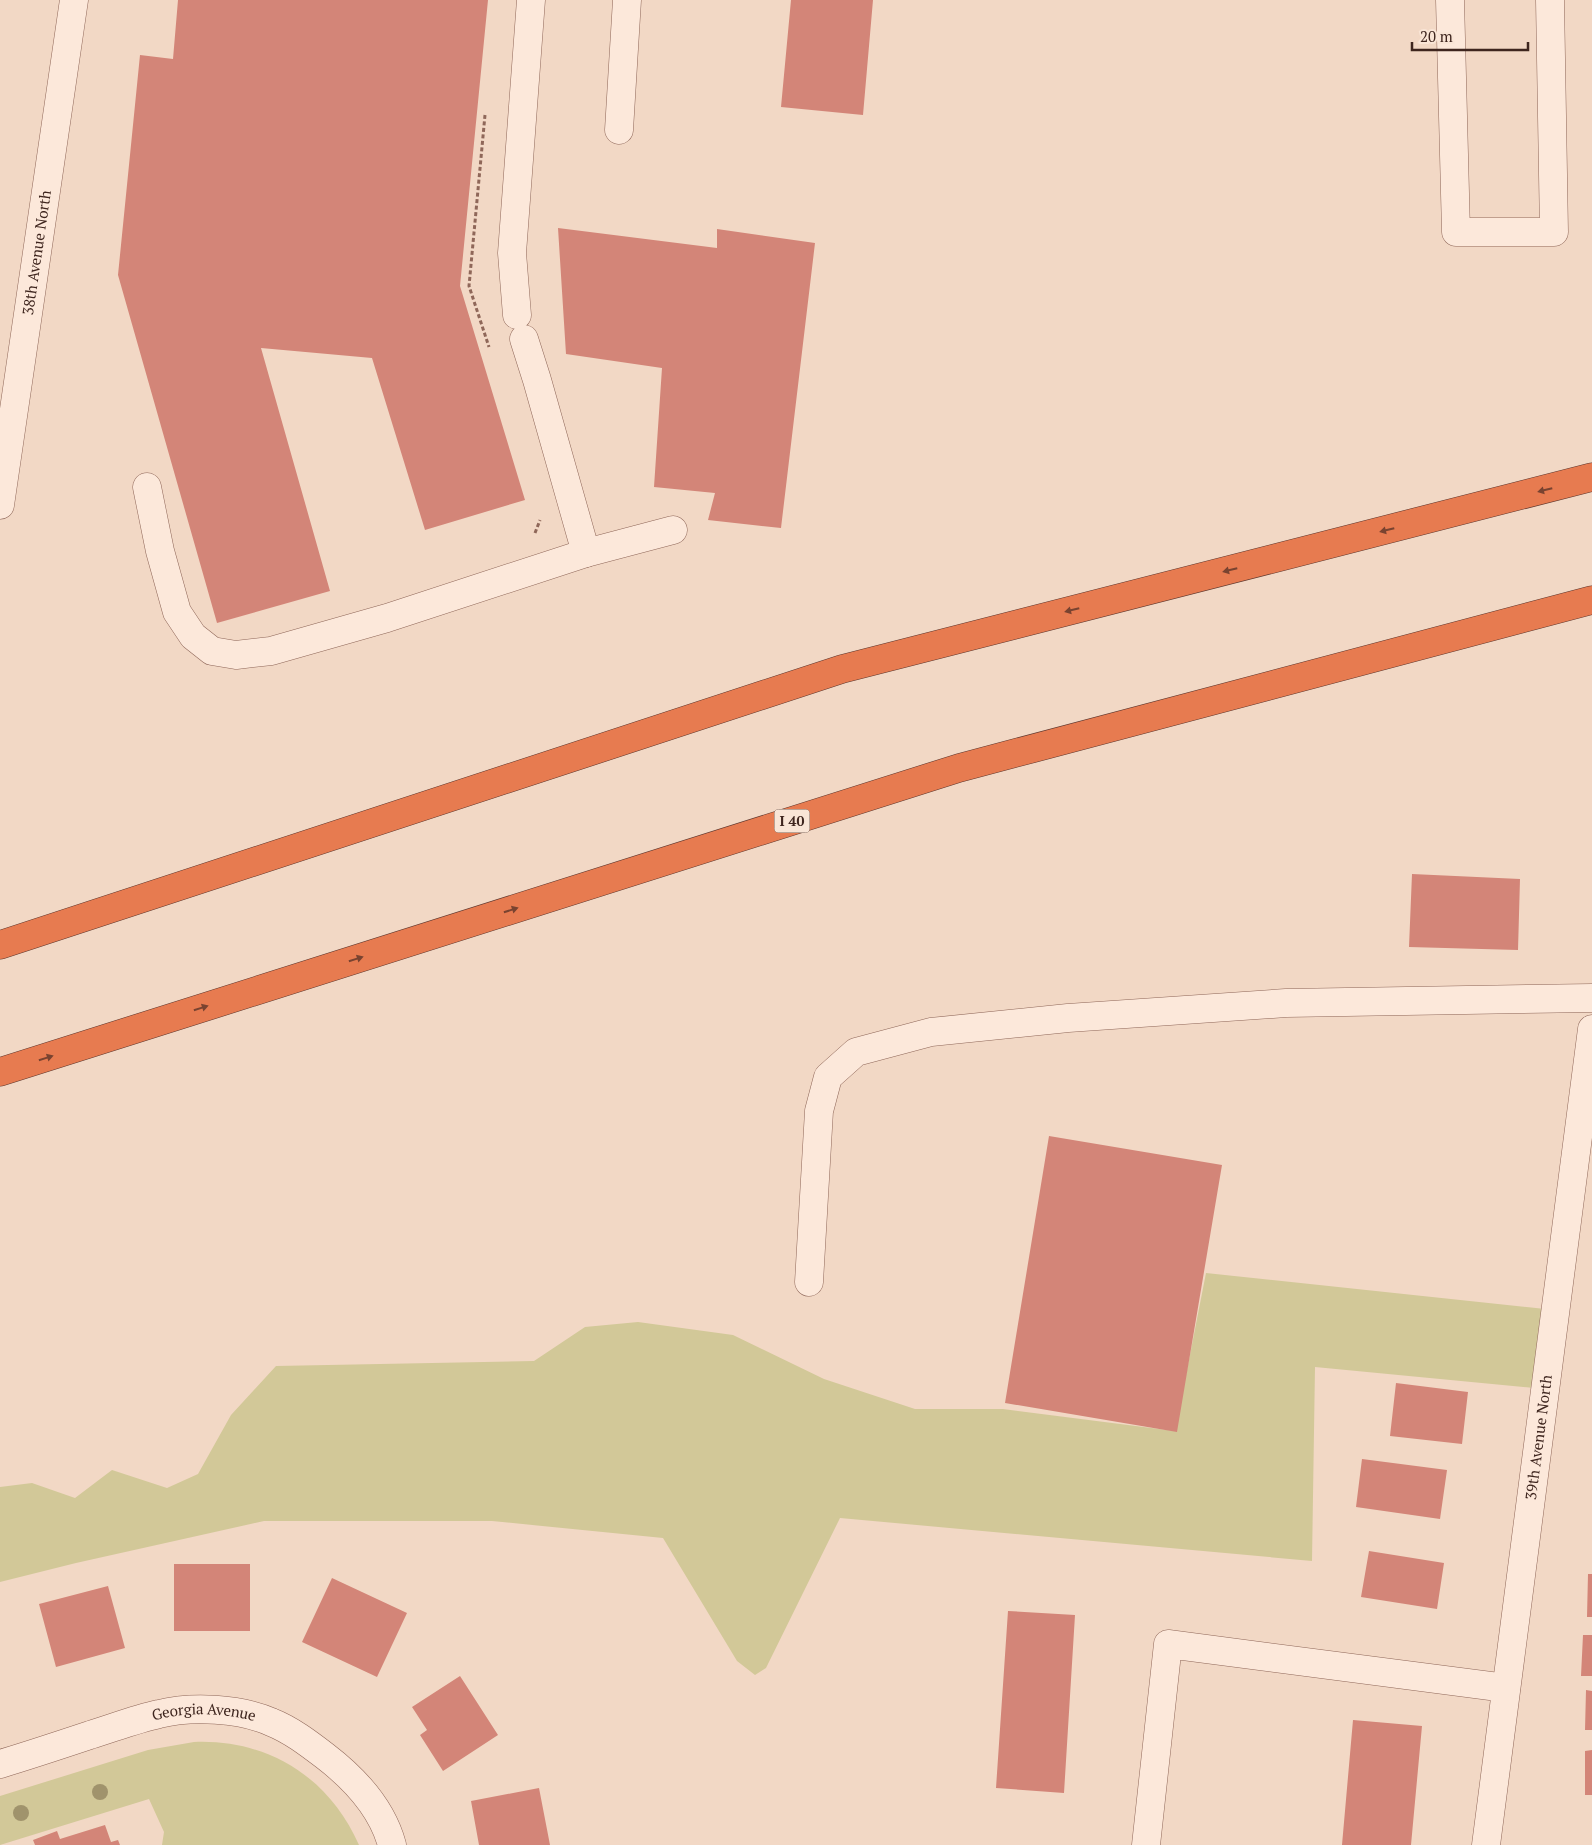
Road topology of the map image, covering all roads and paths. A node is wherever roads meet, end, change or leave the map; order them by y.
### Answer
1 (74, 0) edge
2 (532, 0) edge
3 (627, 0) edge
4 (1450, 0) edge
5 (1550, 0) edge
6 (619, 130) dead end
7 (1592, 478) edge
8 (147, 487) dead end
9 (0, 505) edge
10 (673, 530) dead end
11 (586, 553) junction
12 (1592, 600) edge
13 (0, 945) edge
14 (1592, 998) edge
15 (1592, 1029) edge
16 (0, 1072) edge
17 (809, 1282) dead end
18 (1506, 1688) junction
19 (0, 1764) edge
20 (392, 1845) edge
21 (1146, 1845) edge
22 (1486, 1845) edge

1 - 9 street, 38th Avenue North
2 - 11 street
3 - 6 street
4 - 5 street
7 -> 13 highway
8 - 11 street
10 - 11 street
16 -> 12 highway, I 40
14 - 17 street
15 - 18 street, 39th Avenue North
18 - 21 street
18 - 22 street, 39th Avenue North
19 - 20 street, Georgia Avenue

